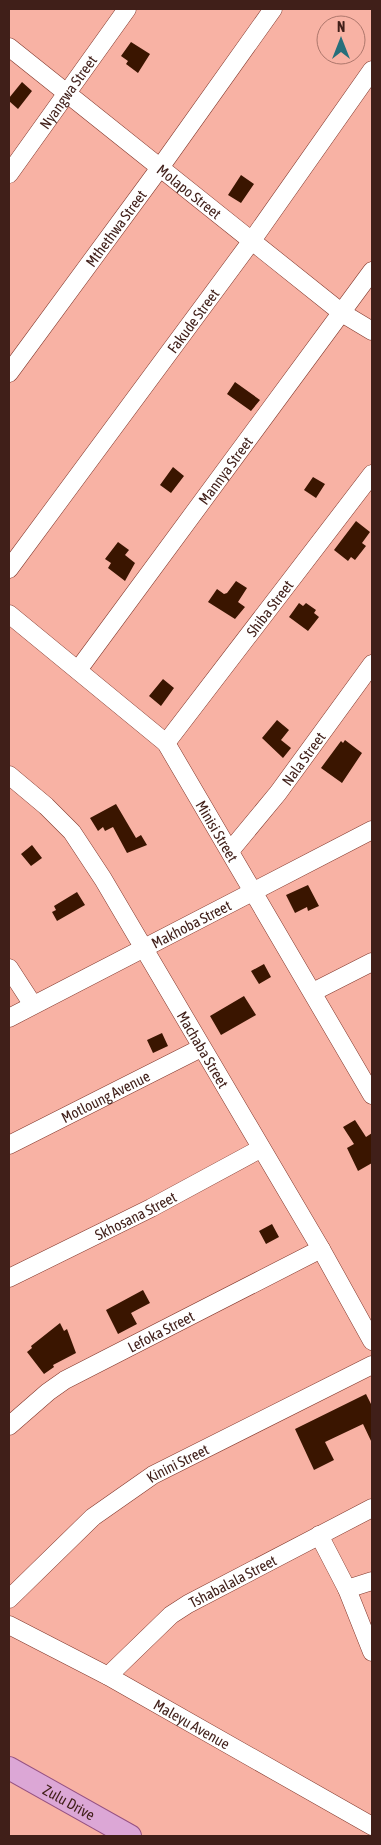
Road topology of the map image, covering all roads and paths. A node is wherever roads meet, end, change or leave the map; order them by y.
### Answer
1 (127, 9) edge
2 (273, 9) edge
3 (9, 47) edge
4 (372, 70) edge
5 (67, 93) junction
6 (159, 169) junction
7 (9, 174) edge
8 (253, 239) junction
9 (372, 271) edge
10 (342, 313) junction
11 (372, 331) edge
12 (9, 373) edge
13 (372, 474) edge
14 (9, 569) edge
15 (9, 614) edge
16 (372, 664) edge
17 (78, 670) junction
18 (166, 744) junction
19 (9, 776) edge
20 (372, 830) edge
21 (230, 852) junction
22 (252, 890) junction
23 (144, 947) junction
24 (372, 962) edge
25 (9, 968) edge
26 (313, 992) junction
27 (33, 1005) junction
28 (9, 1018) edge
29 (201, 1048) junction
30 (372, 1094) edge
31 (9, 1145) edge
32 (260, 1149) junction
33 (321, 1249) junction
34 (9, 1278) edge
35 (372, 1341) edge
36 (372, 1365) edge
37 (9, 1426) edge
38 (372, 1508) edge
39 (319, 1535) junction
40 (372, 1581) edge
41 (346, 1589) junction
42 (9, 1599) edge
43 (9, 1625) edge
44 (372, 1652) edge
45 (108, 1676) junction
46 (9, 1768) edge
47 (372, 1826) edge
48 (130, 1836) edge

1 - 5 street, Nyangwa Street
2 - 6 street, Mthethwa Street
3 - 5 street, Molapo Street
4 - 8 street, Fakude Street
5 - 6 street, Molapo Street
5 - 7 street, Nyangwa Street
6 - 8 street, Molapo Street
6 - 12 street, Mthethwa Street
8 - 10 street, Molapo Street
8 - 14 street, Fakude Street
9 - 10 street, Mannya Street
10 - 11 street, Molapo Street
10 - 17 street, Mannya Street
13 - 18 street, Shiba Street
15 - 17 street, Minisi Street
16 - 21 street, Nala Street
17 - 18 street, Minisi Street
18 - 21 street, Minisi Street
19 - 23 street, Machaba Street
20 - 22 street, Makhoba Street
21 - 22 street, Minisi Street
22 - 23 street, Makhoba Street
22 - 26 street, Minisi Street
23 - 27 street, Makhoba Street
23 - 29 street, Machaba Street
24 - 26 street
25 - 27 street
26 - 30 street, Minisi Street
27 - 28 street, Makhoba Street
29 - 31 street, Motloung Avenue
29 - 32 street, Machaba Street
32 - 33 street, Machaba Street
32 - 34 street, Skhosana Street
33 - 35 street, Machaba Street
33 - 37 street, Lefoka Street
36 - 42 street, Kinini Street
38 - 39 street, Tshabalala Street
39 - 41 street
39 - 45 street, Tshabalala Street
40 - 41 street
41 - 44 street
43 - 45 street, Maleyu Avenue
45 - 47 street, Maleyu Avenue
46 - 48 main road, Zulu Drive

